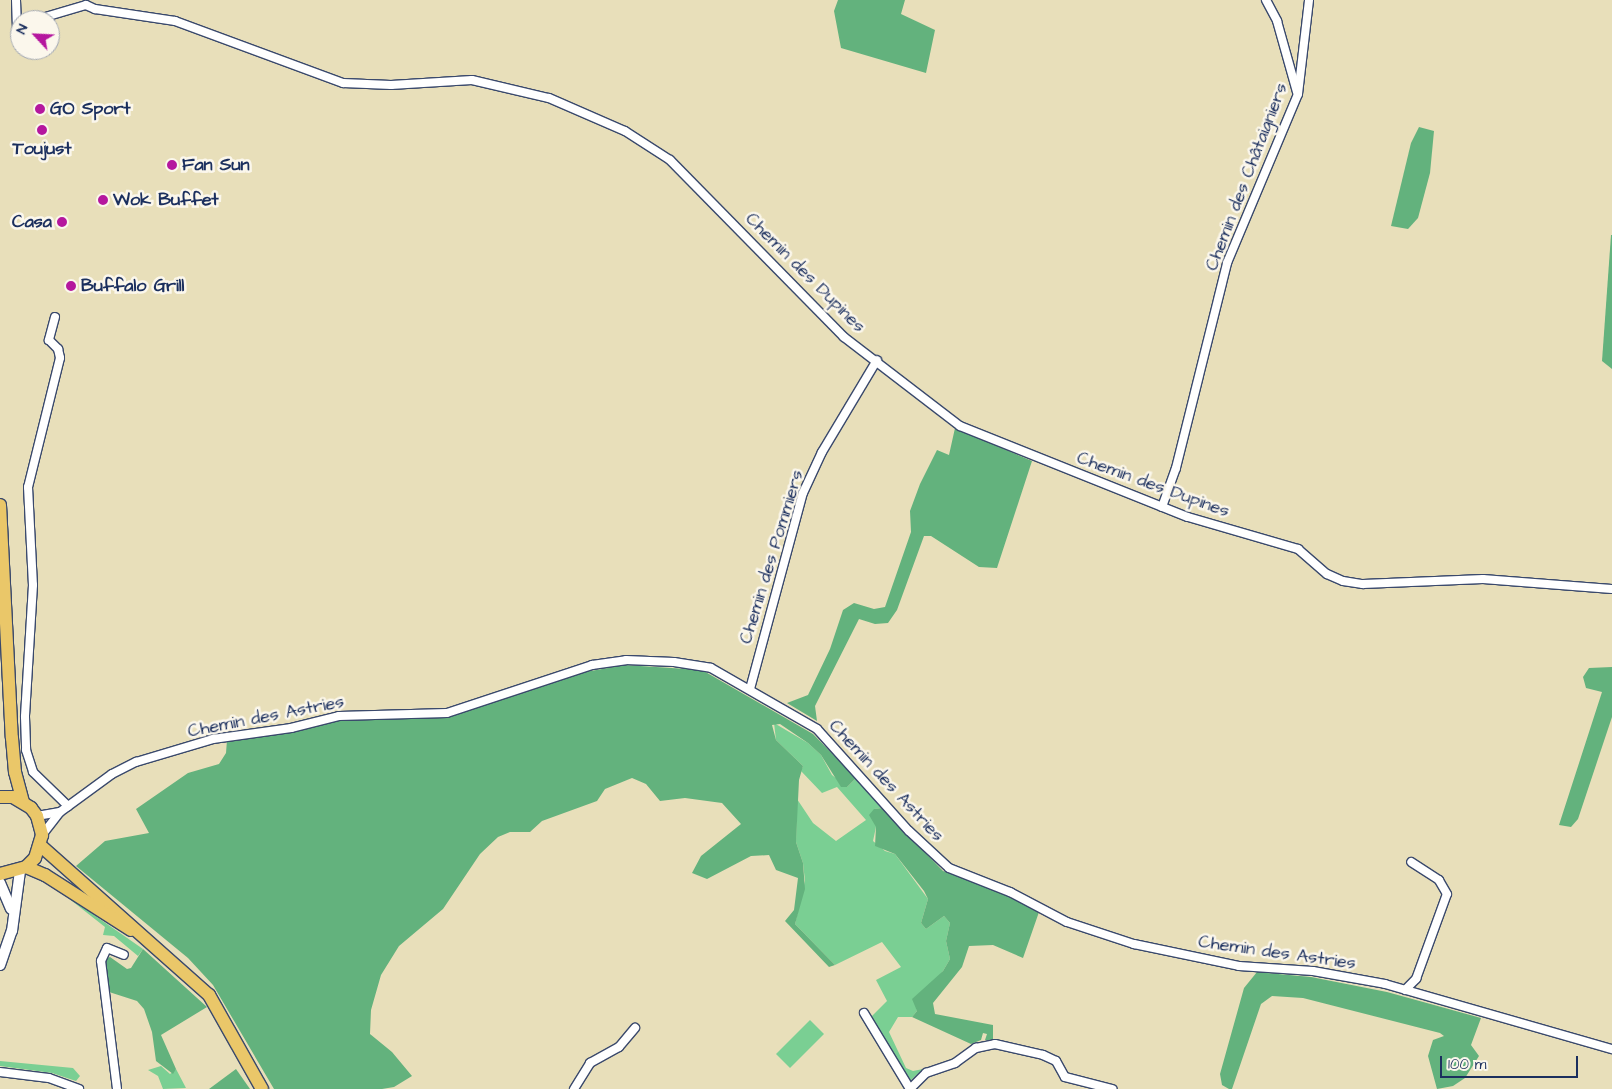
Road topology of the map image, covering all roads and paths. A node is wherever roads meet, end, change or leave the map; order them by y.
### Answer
1 (70, 0) edge
2 (1266, 0) edge
3 (1308, 0) edge
4 (63, 10) junction
5 (60, 11) edge
6 (1298, 94) junction
7 (55, 317) dead end
8 (877, 360) junction
9 (0, 505) edge
10 (1162, 507) junction
11 (1612, 589) edge
12 (750, 689) junction
13 (0, 796) edge
14 (23, 801) junction
15 (68, 806) junction
16 (60, 812) junction
17 (37, 816) junction
18 (42, 841) junction
19 (1412, 862) dead end
20 (23, 869) junction
21 (0, 874) edge
22 (0, 884) edge
23 (13, 914) junction
24 (146, 939) junction
25 (124, 955) dead end
26 (0, 965) edge
27 (1405, 990) junction
28 (864, 1013) dead end
29 (635, 1028) dead end
30 (1612, 1049) edge
31 (0, 1072) edge
32 (79, 1089) edge
33 (117, 1089) edge
34 (262, 1089) edge
35 (574, 1089) edge
36 (910, 1089) edge
37 (1112, 1089) edge

1 - 4 street
2 - 6 street
3 - 6 street, Chemin des Châtaigniers
4 - 5 street, Chemin des Dupines
4 - 8 street, Chemin des Dupines
6 - 10 street, Chemin des Châtaigniers
7 - 15 street
8 - 10 street, Chemin des Dupines
8 - 12 street, Chemin des Pommiers
9 - 14 main road
10 - 11 street, Chemin des Dupines
12 - 15 street, Chemin des Astries
12 - 27 street, Chemin des Astries
13 - 14 main road
14 - 17 main road
15 - 16 street, Chemin des Astries
16 - 17 street, Chemin des Astries
16 - 18 street, Chemin des Astries
17 - 18 main road
18 - 20 main road
18 - 24 main road
19 - 27 street
20 - 21 main road
20 - 23 street
20 - 24 main road
22 - 23 street
23 - 26 street
24 - 34 main road
25 - 33 street
27 - 30 street, Chemin des Astries
28 - 36 street
29 - 35 street
31 - 32 street
36 - 37 street

